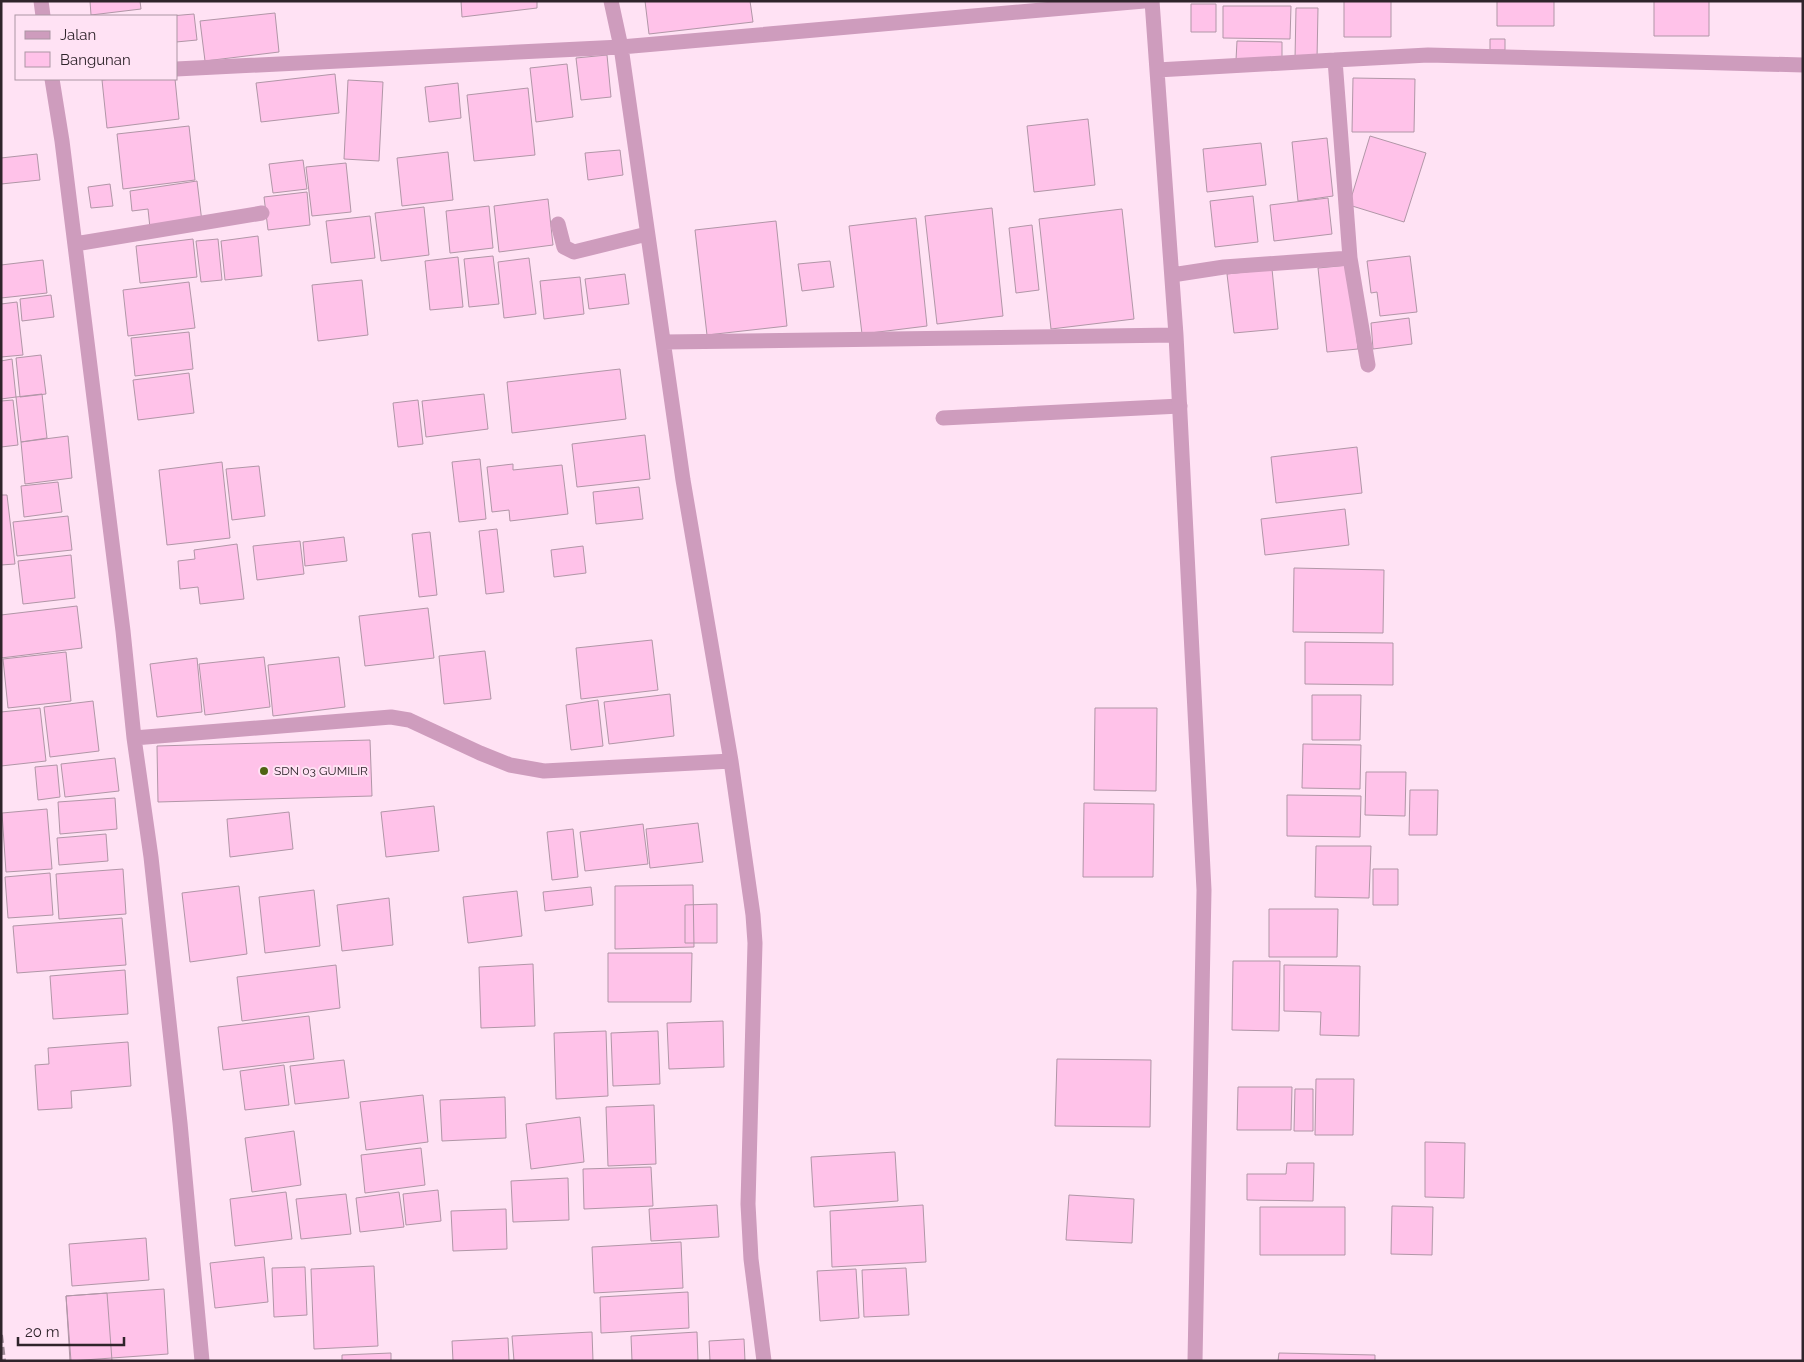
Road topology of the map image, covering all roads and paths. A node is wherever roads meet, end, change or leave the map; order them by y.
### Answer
1 (41, 1) edge
2 (611, 1) edge
3 (1144, 1) edge
4 (1152, 1) edge
5 (44, 15) edge
6 (621, 47) junction
7 (1335, 60) junction
8 (1803, 65) edge
9 (178, 69) edge
10 (1157, 70) junction
11 (52, 80) edge
12 (262, 213) dead end
13 (558, 224) dead end
14 (647, 234) junction
15 (75, 244) junction
16 (1350, 258) junction
17 (1172, 275) junction
18 (1176, 335) junction
19 (664, 342) junction
20 (1368, 365) dead end
21 (1180, 406) junction
22 (942, 418) dead end
23 (134, 738) junction
24 (731, 761) junction
25 (202, 1361) edge
26 (764, 1361) edge
27 (1195, 1361) edge

1 - 5 street
2 - 6 street
3 - 6 street
4 - 10 street
6 - 9 street
6 - 14 street
7 - 8 street
7 - 10 street
7 - 16 street
10 - 17 street
11 - 15 street
12 - 15 street
13 - 14 street
14 - 19 street
15 - 23 street
16 - 17 street
16 - 20 street
17 - 18 street
18 - 19 street
18 - 21 street
19 - 24 street
21 - 22 street
21 - 27 street
23 - 24 street
23 - 25 street
24 - 26 street

